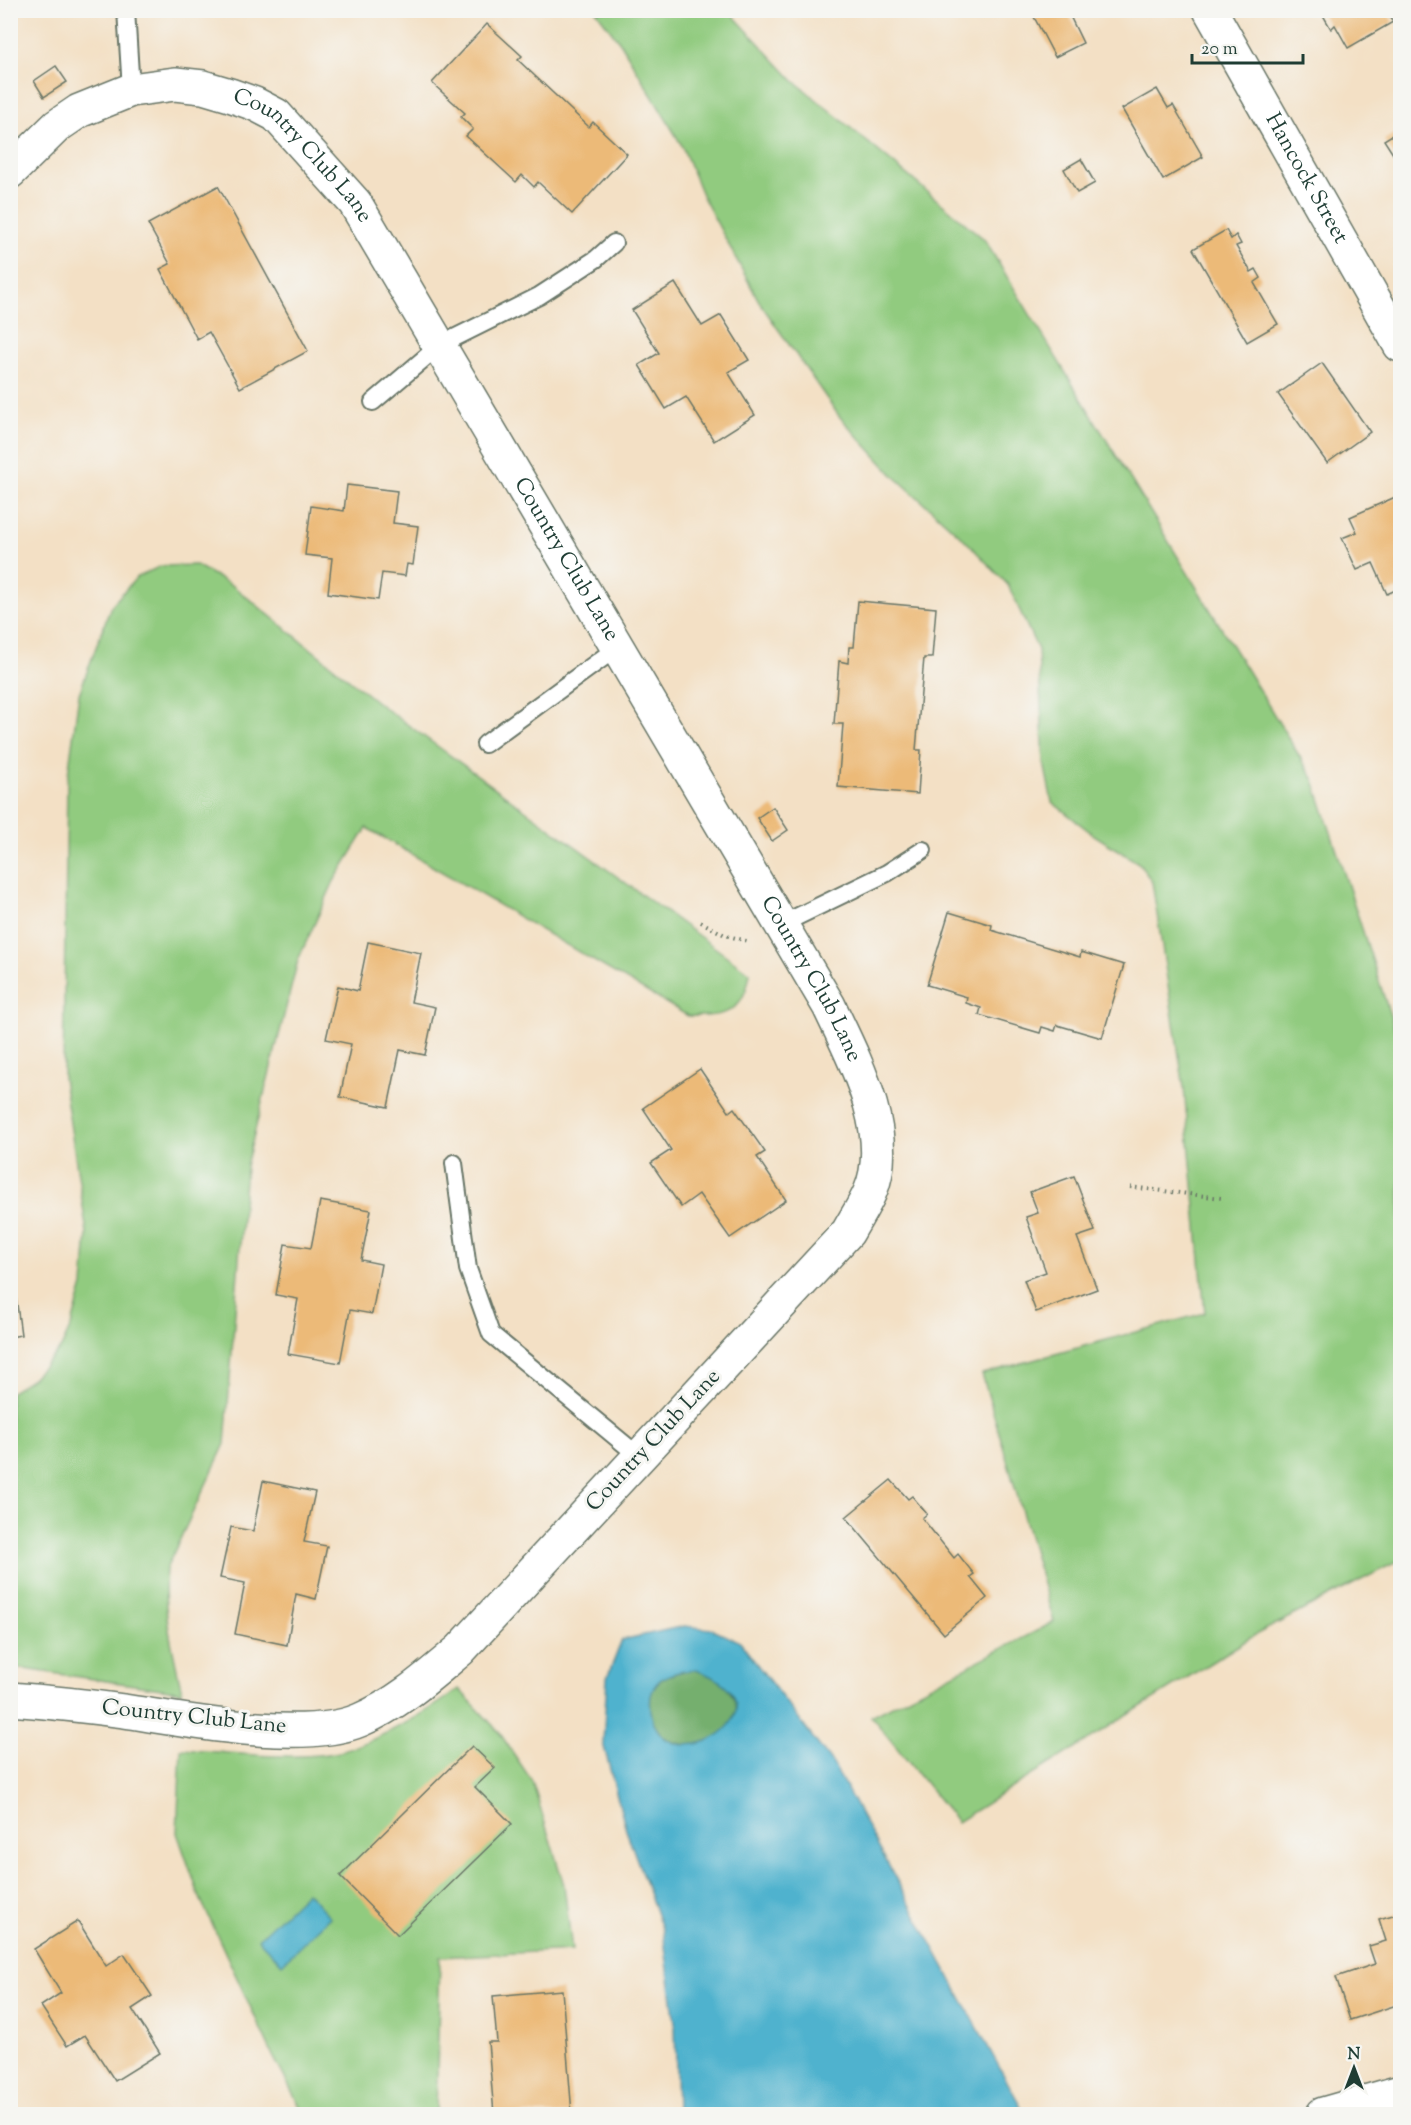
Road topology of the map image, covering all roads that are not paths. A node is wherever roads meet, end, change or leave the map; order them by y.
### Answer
1 (126, 10) edge
2 (1210, 10) edge
3 (131, 90) junction
4 (10, 172) edge
5 (614, 243) dead end
6 (440, 345) junction
7 (1401, 345) edge
8 (373, 402) dead end
9 (618, 647) junction
10 (486, 744) dead end
11 (923, 850) dead end
12 (783, 929) junction
13 (454, 1163) dead end
14 (640, 1457) junction
15 (10, 1699) edge
16 (1401, 2092) edge
17 (1323, 2115) edge

1 - 3 lane
2 - 7 street, Hancock Street
3 - 4 street, Country Club Lane
3 - 6 street, Country Club Lane
5 - 6 lane
6 - 8 lane
6 - 9 street, Country Club Lane
9 - 10 lane
9 - 12 street, Country Club Lane
11 - 12 lane
12 - 14 street, Country Club Lane
13 - 14 lane
14 - 15 street, Country Club Lane
16 - 17 street

